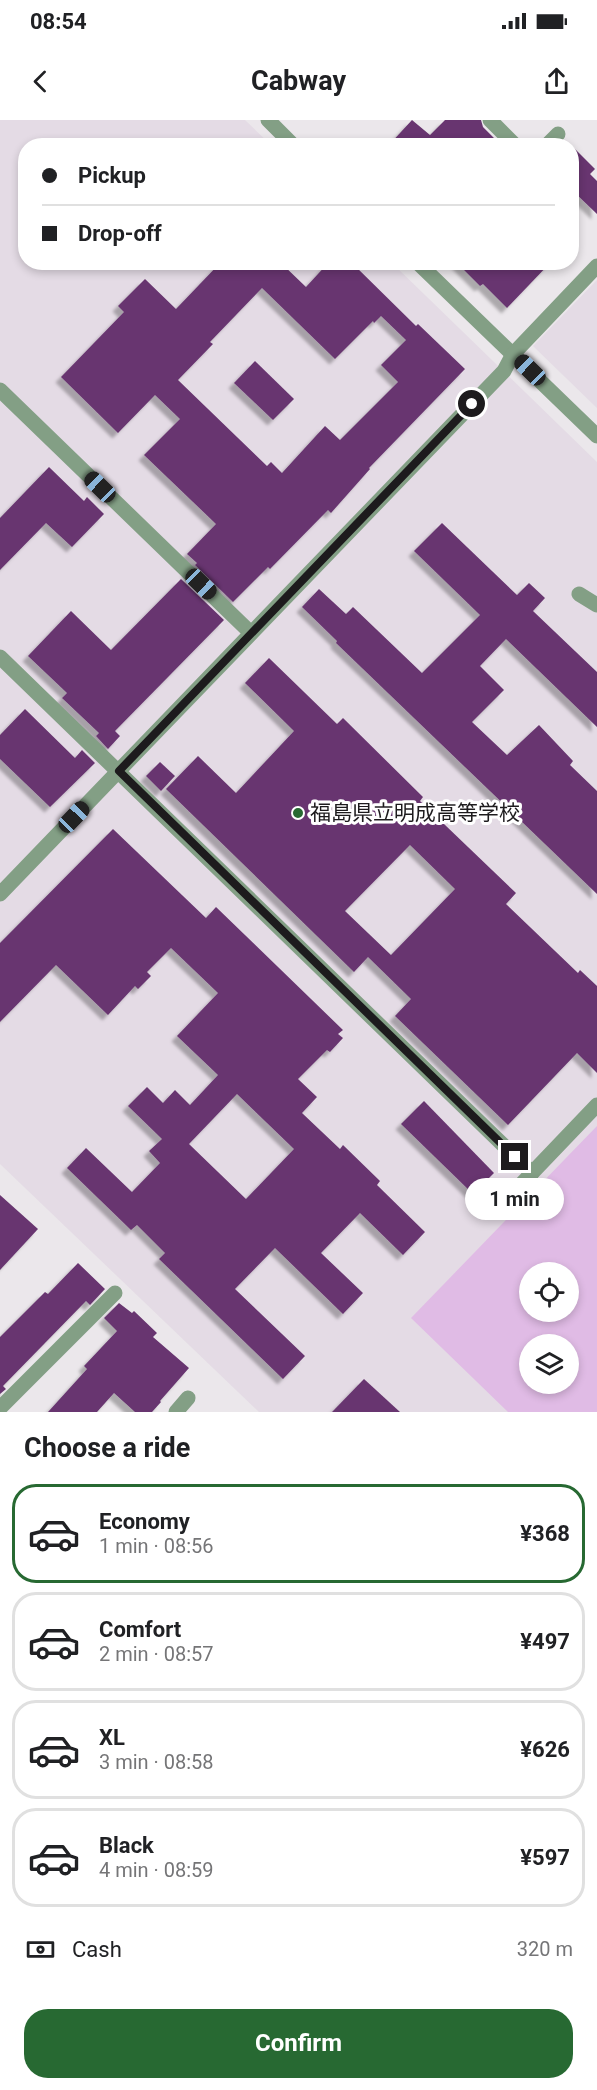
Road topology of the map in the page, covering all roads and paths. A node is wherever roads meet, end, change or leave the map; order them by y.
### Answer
1 (268, 120) edge
2 (291, 120) edge
3 (490, 120) edge
4 (280, 132) junction
5 (558, 134) dead end
6 (286, 138) edge
7 (508, 138) edge
8 (554, 138) edge
9 (597, 266) edge
10 (429, 270) edge
11 (513, 354) junction
12 (0, 390) edge
13 (597, 435) edge
14 (579, 594) dead end
15 (597, 605) edge
16 (251, 633) junction
17 (0, 657) edge
18 (119, 771) junction
19 (0, 894) edge
20 (597, 1105) edge
21 (532, 1173) junction
22 (508, 1198) dead end
23 (115, 1293) dead end
24 (188, 1398) dead end
25 (0, 1408) edge
26 (176, 1412) edge

1 - 4 street
2 - 4 street
3 - 7 street
4 - 6 street
5 - 8 street
9 - 11 street
10 - 11 street
11 - 13 street
11 - 16 street
12 - 16 street
14 - 15 street
16 - 18 street
17 - 18 street
18 - 19 street
18 - 21 street
20 - 21 street
21 - 22 street
23 - 25 street
24 - 26 street

